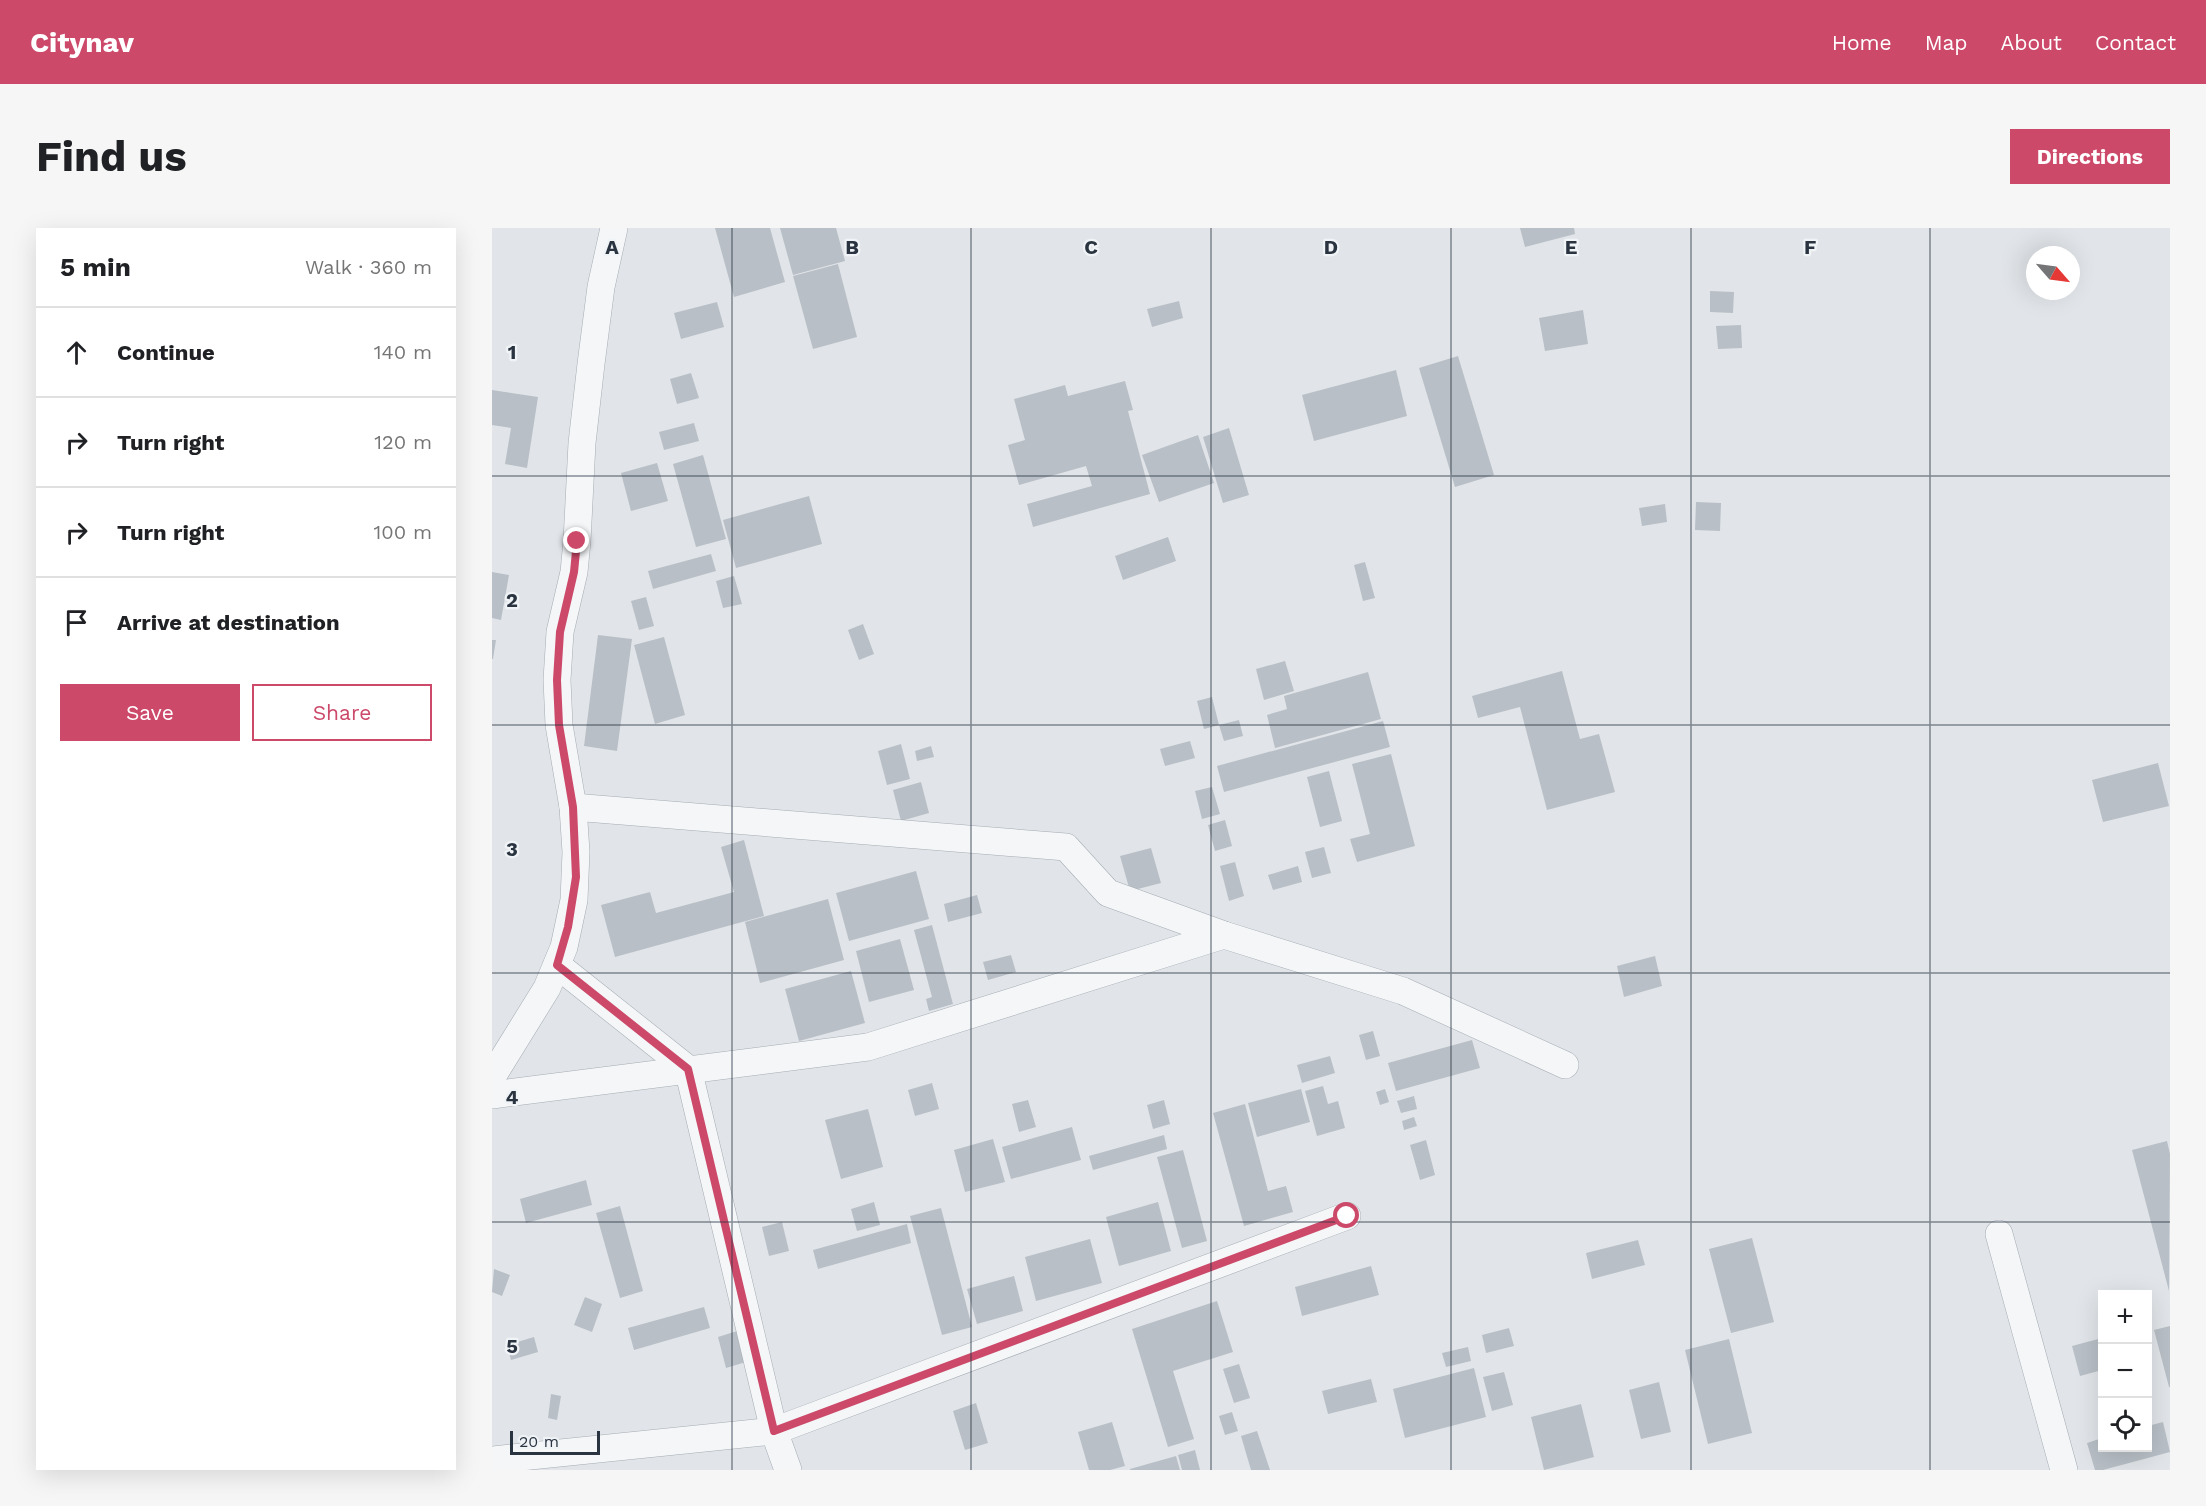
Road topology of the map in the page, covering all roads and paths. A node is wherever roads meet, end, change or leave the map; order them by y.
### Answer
1 (614, 228) edge
2 (573, 807) junction
3 (1224, 934) junction
4 (557, 965) junction
5 (1565, 1065) dead end
6 (688, 1069) junction
7 (492, 1077) edge
8 (492, 1095) edge
9 (1347, 1216) dead end
10 (1999, 1234) dead end
11 (774, 1431) junction
12 (492, 1460) edge
13 (2062, 1469) edge
14 (788, 1470) edge

1 - 2 street
2 - 3 street
2 - 4 street
3 - 5 street
3 - 6 street
4 - 6 street
4 - 7 street
6 - 8 street
6 - 11 street
9 - 11 street
10 - 13 street
11 - 12 street
11 - 14 street

